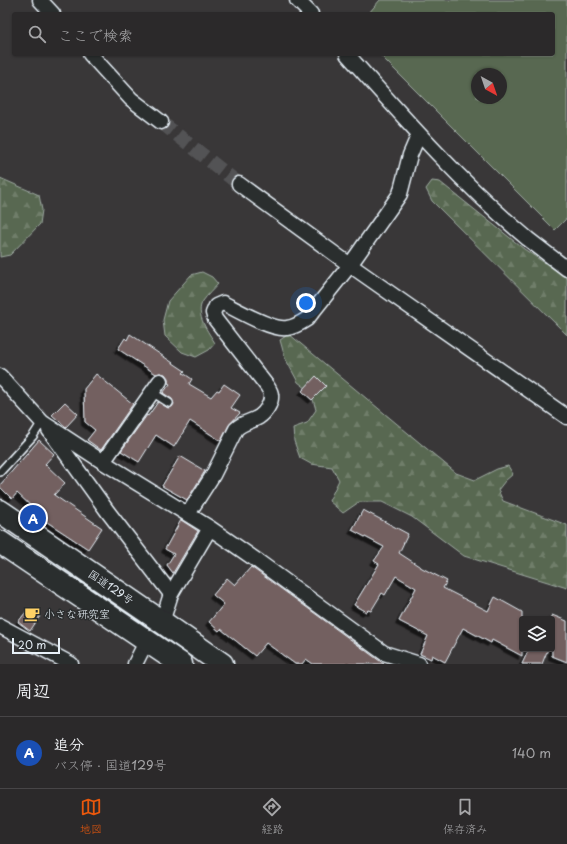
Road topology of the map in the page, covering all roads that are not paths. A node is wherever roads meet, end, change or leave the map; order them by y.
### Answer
1 (40, 0) edge
2 (297, 0) edge
3 (51, 12) edge
4 (309, 12) edge
5 (92, 56) edge
6 (349, 56) edge
7 (161, 122) tunnel mouth
8 (419, 134) junction
9 (239, 184) tunnel mouth
10 (350, 265) junction
11 (567, 268) edge
12 (0, 376) edge
13 (156, 386) joint
14 (168, 403) dead end
15 (567, 417) edge
16 (42, 422) junction
17 (102, 462) junction
18 (0, 472) edge
19 (0, 511) edge
20 (188, 514) junction
21 (210, 528) junction
22 (0, 542) edge
23 (171, 594) junction
24 (162, 622) junction
25 (0, 626) edge
26 (147, 640) junction
27 (71, 664) edge
28 (135, 664) edge
29 (181, 664) edge
30 (222, 664) edge
31 (419, 664) edge

1 - 3 street
2 - 4 street
5 - 7 street
6 - 8 street
8 - 10 street
8 - 11 street
9 - 10 street
10 - 15 street
10 - 20 street
12 - 16 street
13 - 14 lane
13 - 17 street
16 - 17 street
16 - 18 lane
16 - 23 street
17 - 20 street
19 - 24 highway, 国道129号
20 - 21 street
21 - 23 street
21 - 31 street
22 - 26 highway
23 - 24 street
24 - 30 highway, 国道129号
25 - 27 street
26 - 28 street
26 - 29 highway

